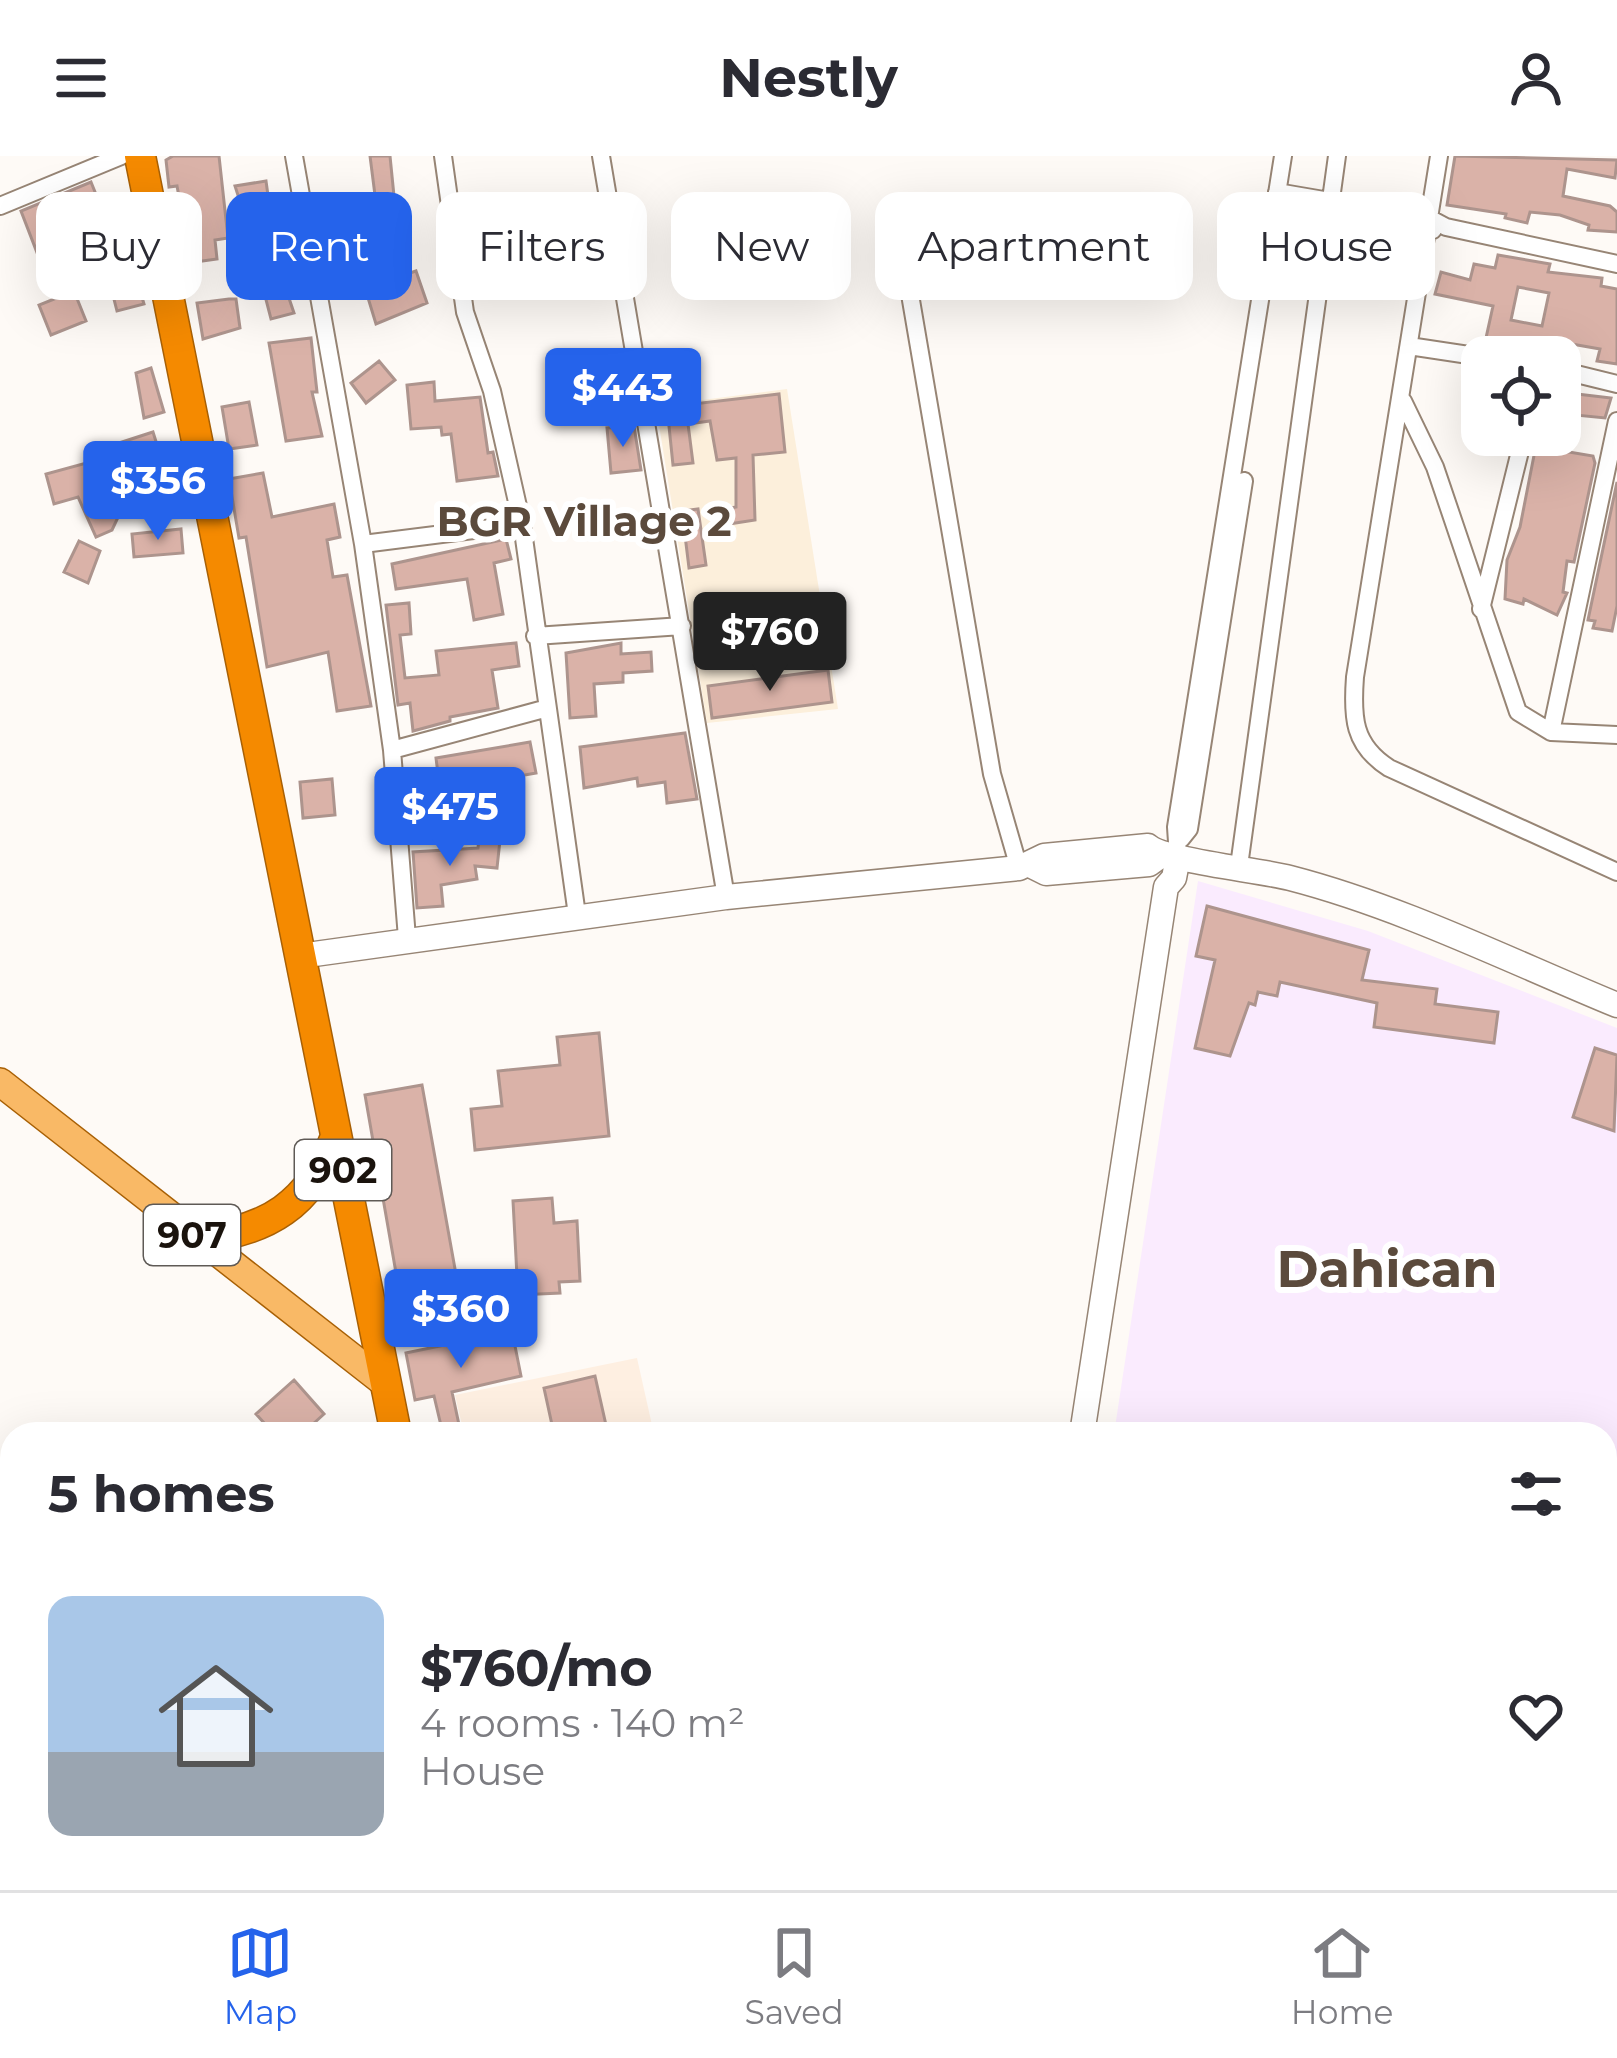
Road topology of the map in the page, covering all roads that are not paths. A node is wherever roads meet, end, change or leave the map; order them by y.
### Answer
1 (121, 156) edge
2 (140, 156) edge
3 (294, 156) edge
4 (443, 156) edge
5 (601, 156) edge
6 (1282, 156) edge
7 (1294, 156) edge
8 (1337, 156) edge
9 (1439, 156) edge
10 (1281, 192) edge
11 (1283, 192) edge
12 (1331, 192) edge
13 (0, 206) edge
14 (1435, 212) edge
15 (1435, 226) edge
16 (1617, 264) edge
17 (911, 300) edge
18 (1264, 300) edge
19 (1316, 300) edge
20 (1419, 300) edge
21 (1409, 346) junction
22 (1461, 354) edge
23 (1581, 375) edge
24 (1617, 384) edge
25 (1402, 399) junction
26 (1617, 421) edge
27 (1519, 456) edge
28 (522, 524) junction
29 (363, 544) junction
30 (1481, 609) junction
31 (682, 626) junction
32 (535, 636) junction
33 (544, 709) junction
34 (1551, 732) junction
35 (1617, 735) edge
36 (392, 750) junction
37 (1173, 857) junction
38 (1239, 866) junction
39 (1025, 867) junction
40 (1617, 872) edge
41 (726, 897) junction
42 (577, 915) junction
43 (407, 938) junction
44 (299, 956) junction
45 (1617, 1005) edge
46 (0, 1082) edge
47 (337, 1136) junction
48 (196, 1238) junction
49 (386, 1384) junction
50 (394, 1422) edge
51 (1084, 1422) edge
52 (1099, 1422) edge

1 - 13 street
2 - 44 highway, 902
3 - 29 street
4 - 28 street
5 - 31 street
6 - 10 street
7 - 11 street
8 - 12 street
9 - 14 street
15 - 16 street
17 - 39 street
18 - 37 street
19 - 38 street
20 - 21 street
21 - 22 street
21 - 25 street
23 - 24 street
25 - 30 street
25 - 40 street
26 - 34 street
27 - 30 street
28 - 29 street
28 - 32 street
29 - 36 street
30 - 34 street
31 - 32 street
31 - 41 street
32 - 33 street
33 - 36 street
33 - 42 street
34 - 35 street
36 - 43 street
37 - 38 main road
37 - 39 main road
37 - 51 main road
37 - 52 main road
38 - 45 main road
39 - 41 main road
41 - 42 main road
42 - 43 main road
43 - 44 main road
44 - 47 highway, 902
46 - 48 main road, 907
47 - 48 highway
47 - 49 highway, 902
48 - 49 main road, 907
49 - 50 highway

